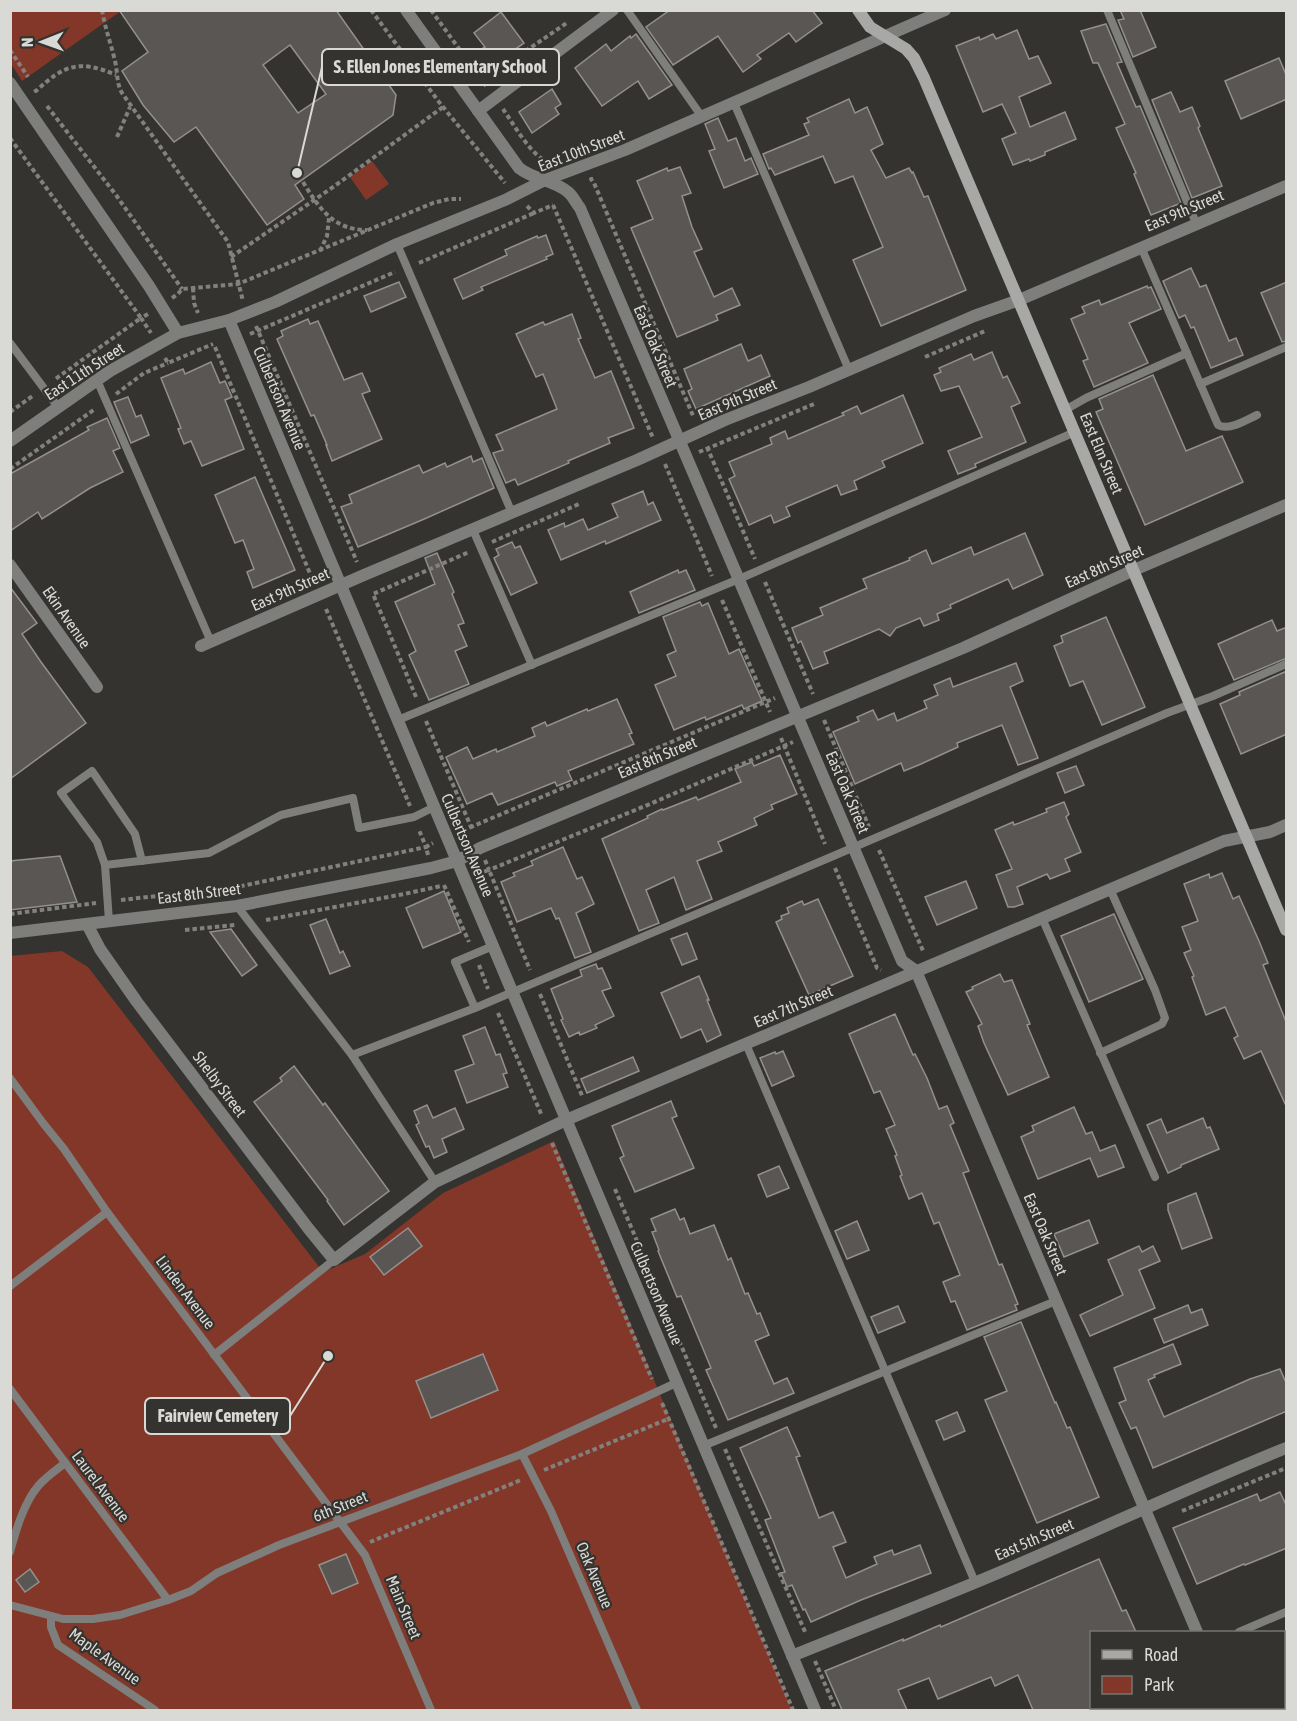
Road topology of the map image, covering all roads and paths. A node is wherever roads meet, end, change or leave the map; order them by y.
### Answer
1 (102, 10) edge
2 (406, 10) edge
3 (613, 10) edge
4 (627, 10) edge
5 (858, 10) edge
6 (945, 10) edge
7 (1107, 10) edge
8 (574, 17) dead end
9 (887, 36) junction
10 (10, 50) edge
11 (116, 75) junction
12 (482, 81) dead end
13 (10, 83) edge
14 (36, 92) junction
15 (40, 97) dead end
16 (45, 102) dead end
17 (734, 103) junction
18 (131, 106) junction
19 (443, 107) dead end
20 (478, 111) junction
21 (702, 117) junction
22 (117, 137) dead end
23 (10, 138) edge
24 (499, 176) dead end
25 (591, 179) dead end
26 (545, 180) junction
27 (496, 181) dead end
28 (303, 182) dead end
29 (1287, 186) edge
30 (467, 199) dead end
31 (314, 200) junction
32 (329, 218) junction
33 (1196, 223) junction
34 (371, 230) junction
35 (397, 244) junction
36 (1141, 247) junction
37 (320, 251) junction
38 (231, 257) junction
39 (238, 284) junction
40 (1019, 300) junction
41 (248, 312) junction
42 (229, 320) junction
43 (178, 333) junction
44 (10, 343) edge
45 (1287, 347) edge
46 (215, 348) dead end
47 (1187, 353) junction
48 (168, 363) dead end
49 (849, 370) junction
50 (98, 380) junction
51 (1200, 384) junction
52 (44, 388) junction
53 (106, 401) junction
54 (58, 407) junction
55 (1065, 410) junction
56 (10, 412) edge
57 (1257, 415) dead end
58 (700, 432) junction
59 (1075, 432) junction
60 (10, 441) edge
61 (679, 441) junction
62 (10, 469) edge
63 (589, 500) dead end
64 (1287, 505) edge
65 (512, 513) junction
66 (473, 530) junction
67 (480, 547) junction
68 (10, 565) edge
69 (358, 565) dead end
70 (760, 570) junction
71 (1134, 570) junction
72 (739, 579) junction
73 (341, 585) junction
74 (319, 594) junction
75 (206, 644) joint
76 (1287, 664) edge
77 (532, 665) junction
78 (97, 687) dead end
79 (1190, 703) junction
80 (819, 707) junction
81 (422, 710) junction
82 (797, 716) junction
83 (398, 720) junction
84 (434, 807) junction
85 (414, 817) junction
86 (1287, 825) edge
87 (471, 827) dead end
88 (1247, 836) junction
89 (874, 839) junction
90 (854, 848) junction
91 (142, 861) junction
92 (457, 861) junction
93 (105, 865) junction
94 (489, 870) dead end
95 (1110, 889) junction
96 (106, 902) junction
97 (237, 906) junction
98 (10, 914) edge
99 (1042, 918) junction
100 (109, 921) junction
101 (250, 923) junction
102 (87, 924) junction
103 (1287, 930) edge
104 (178, 931) dead end
105 (10, 933) edge
106 (493, 946) junction
107 (474, 954) junction
108 (929, 966) junction
109 (916, 971) junction
110 (535, 982) junction
111 (512, 992) junction
112 (493, 1000) junction
113 (475, 1008) junction
114 (746, 1044) junction
115 (1100, 1053) junction
116 (352, 1055) junction
117 (10, 1078) edge
118 (587, 1112) junction
119 (566, 1120) junction
120 (547, 1129) junction
121 (1155, 1177) dead end
122 (611, 1179) dead end
123 (435, 1182) junction
124 (107, 1212) junction
125 (334, 1260) junction
126 (10, 1286) edge
127 (1056, 1301) junction
128 (214, 1355) junction
129 (886, 1372) junction
130 (676, 1383) junction
131 (10, 1389) edge
132 (657, 1392) junction
133 (668, 1419) junction
134 (721, 1439) junction
135 (703, 1446) junction
136 (1287, 1448) edge
137 (522, 1454) junction
138 (65, 1463) junction
139 (532, 1475) junction
140 (1145, 1509) junction
141 (341, 1521) junction
142 (359, 1546) junction
143 (10, 1552) edge
144 (975, 1582) junction
145 (168, 1600) junction
146 (10, 1605) edge
147 (1287, 1612) edge
148 (51, 1616) junction
149 (1197, 1631) edge
150 (1241, 1631) edge
151 (811, 1648) junction
152 (792, 1656) junction
153 (155, 1710) edge
154 (431, 1710) edge
155 (637, 1710) edge
156 (792, 1710) edge
157 (815, 1710) edge
158 (836, 1710) edge

1 - 11 path
2 - 20 street, East Oak Street
3 - 20 street
4 - 21 lane
5 - 9 main road, East Elm Street
6 - 9 street, East 10th Street
7 - 33 lane
8 - 12 path
9 - 17 street, East 10th Street
9 - 40 main road, East Elm Street
10 - 14 path
11 - 14 path
11 - 18 path
13 - 43 street
14 - 15 path
16 - 39 path
17 - 21 street, East 10th Street
17 - 49 lane
18 - 22 path
18 - 38 path
19 - 31 path
20 - 26 street, East Oak Street
21 - 26 street, East 10th Street
23 - 52 path
24 - 27 path
25 - 58 path
26 - 35 street, East 10th Street
26 - 61 street, East Oak Street
28 - 31 path
29 - 33 street, East 9th Street
30 - 34 path
31 - 32 path
31 - 38 path
32 - 34 path
32 - 37 path
33 - 36 street, East 9th Street
34 - 37 path
35 - 41 street, East 10th Street
35 - 65 lane
36 - 40 street, East 9th Street
36 - 47 lane
37 - 39 path
38 - 39 path
39 - 41 path
40 - 49 street, East 9th Street
40 - 55 main road, East Elm Street
41 - 42 street, East 10th Street
41 - 69 path
42 - 43 street
42 - 73 street, Culbertson Avenue
43 - 50 street, East 11th Street
44 - 52 lane
45 - 51 lane
46 - 74 path
47 - 51 lane
47 - 55 lane
48 - 53 path
49 - 58 street, East 9th Street
50 - 53 lane
50 - 54 street, East 11th Street
51 - 57 lane
52 - 54 lane
52 - 56 path
53 - 62 path
53 - 75 lane
54 - 60 street, East 11th Street
55 - 59 main road, East Elm Street
58 - 61 street, East 9th Street
58 - 70 path
59 - 70 lane
59 - 71 main road, East Elm Street
61 - 65 street, East 9th Street
61 - 72 street, East Oak Street
63 - 67 path
64 - 71 street, East 8th Street
65 - 66 street, East 9th Street
66 - 67 lane
66 - 73 street, East 9th Street
67 - 77 lane
67 - 81 path
68 - 78 street, Ekin Avenue
70 - 72 lane
70 - 80 path
71 - 79 main road, East Elm Street
71 - 80 street, East 8th Street
72 - 77 lane
72 - 82 street, East Oak Street
73 - 74 street, East 9th Street
73 - 83 street, Culbertson Avenue
74 - 75 street, East 9th Street
74 - 85 path
76 - 79 lane
77 - 81 lane
79 - 88 main road, East Elm Street
79 - 89 lane
80 - 82 street, East 8th Street
80 - 89 path
81 - 83 lane
81 - 87 path
82 - 90 street, East Oak Street
82 - 92 street, East 8th Street
83 - 84 street, Culbertson Avenue
84 - 85 lane
84 - 92 street, Culbertson Avenue
85 - 91 lane
85 - 96 path
86 - 88 street, East 7th Street
88 - 95 street, East 7th Street
88 - 103 main road, East Elm Street
89 - 90 lane
89 - 108 path
90 - 109 street, East Oak Street
90 - 110 lane
91 - 93 lane
91 - 93 lane
92 - 97 street, East 8th Street
92 - 106 street, Culbertson Avenue
93 - 96 lane
94 - 110 path
95 - 99 street, East 7th Street
95 - 115 lane
96 - 98 path
96 - 100 lane
97 - 100 street, East 8th Street
97 - 101 lane
99 - 108 street, East 7th Street
99 - 115 lane
100 - 102 street, East 8th Street
101 - 104 path
101 - 107 path
101 - 116 lane
102 - 105 street, East 8th Street
102 - 125 street, Shelby Street
106 - 107 lane
106 - 111 street, Culbertson Avenue
107 - 112 path
107 - 113 lane
108 - 109 street, East 7th Street
109 - 114 street, East 7th Street
109 - 127 street, East Oak Street
110 - 111 lane
110 - 118 path
111 - 112 lane
111 - 119 street, Culbertson Avenue
112 - 113 lane
112 - 120 path
113 - 116 lane
114 - 118 street, East 7th Street
114 - 129 lane
115 - 121 lane
116 - 123 lane
117 - 124 lane, Linden Avenue
118 - 119 street, East 7th Street
119 - 120 street, East 7th Street
119 - 130 street, Culbertson Avenue
120 - 123 street, East 7th Street
120 - 132 path
122 - 134 path
123 - 125 street, East 7th Street
124 - 126 lane
124 - 128 lane, Linden Avenue
125 - 128 lane
127 - 129 lane
127 - 140 street, East Oak Street
128 - 141 lane, Linden Avenue
129 - 134 lane
129 - 144 lane
130 - 132 lane, 6th Street
130 - 135 street, Culbertson Avenue
131 - 138 lane, Laurel Avenue
132 - 133 path
132 - 137 lane, 6th Street
133 - 139 path
133 - 156 path
134 - 135 lane
134 - 151 path
135 - 152 street, Culbertson Avenue
136 - 140 street, East 5th Street
137 - 139 lane, Oak Avenue
137 - 141 lane, 6th Street
138 - 143 lane
138 - 145 lane, Laurel Avenue
139 - 142 path
139 - 155 lane, Oak Avenue
140 - 144 street, East 5th Street
140 - 149 street, East Oak Street
141 - 142 lane, Main Street
141 - 145 lane, 6th Street
142 - 154 lane, Main Street
144 - 151 street, East 5th Street
145 - 148 lane, 6th Street
146 - 148 lane, 6th Street
147 - 150 lane
148 - 153 lane, Maple Avenue
151 - 152 street, East 5th Street
151 - 158 path
152 - 157 street, Culbertson Avenue

